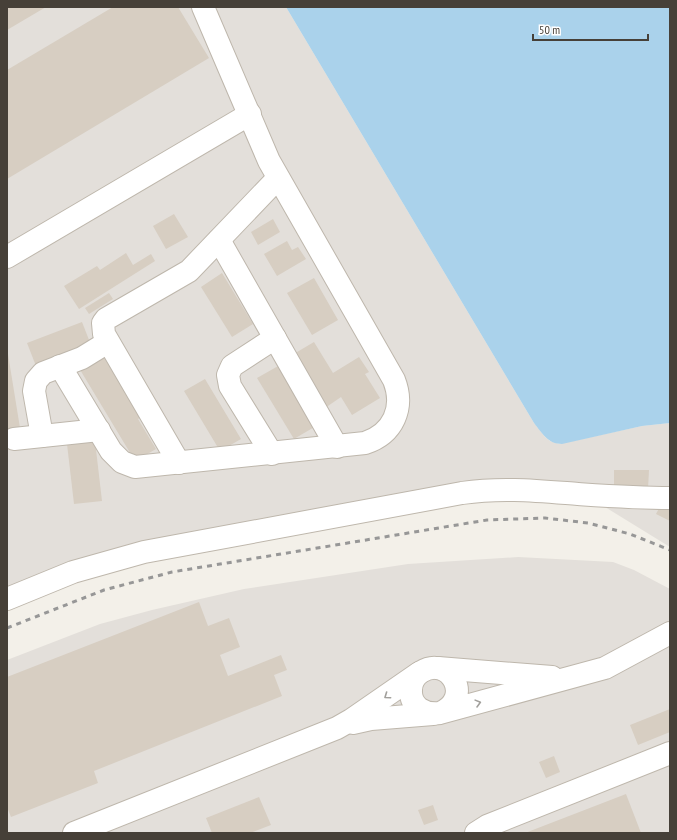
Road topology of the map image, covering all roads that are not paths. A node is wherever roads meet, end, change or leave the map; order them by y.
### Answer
1 (203, 7) edge
2 (250, 114) junction
3 (278, 178) junction
4 (219, 240) junction
5 (7, 257) edge
6 (275, 338) junction
7 (108, 342) junction
8 (60, 366) junction
9 (99, 430) junction
10 (42, 436) junction
11 (14, 439) dead end
12 (337, 447) junction
13 (272, 454) junction
14 (179, 463) junction
15 (670, 498) edge
16 (7, 599) edge
17 (670, 633) edge
18 (429, 671) junction
19 (591, 673) junction
20 (436, 714) junction
21 (329, 731) junction
22 (670, 753) edge
23 (500, 828) edge
24 (74, 833) edge
25 (476, 833) edge

1 - 2 lane
2 - 3 lane
2 - 5 lane
3 - 4 lane
3 - 12 lane
4 - 6 lane
4 - 7 lane
6 - 12 lane
6 - 13 lane
7 - 8 lane
7 - 14 lane
8 - 9 lane
8 - 10 lane
9 - 10 lane
9 - 14 lane
10 - 11 lane
12 - 13 lane
13 - 14 lane
15 - 16 lane
17 - 19 lane
18 - 19 lane
18 - 20 lane
18 - 20 lane
18 -> 21 lane
20 -> 19 lane
20 - 21 lane
21 - 24 lane
22 - 23 lane
23 - 25 lane

